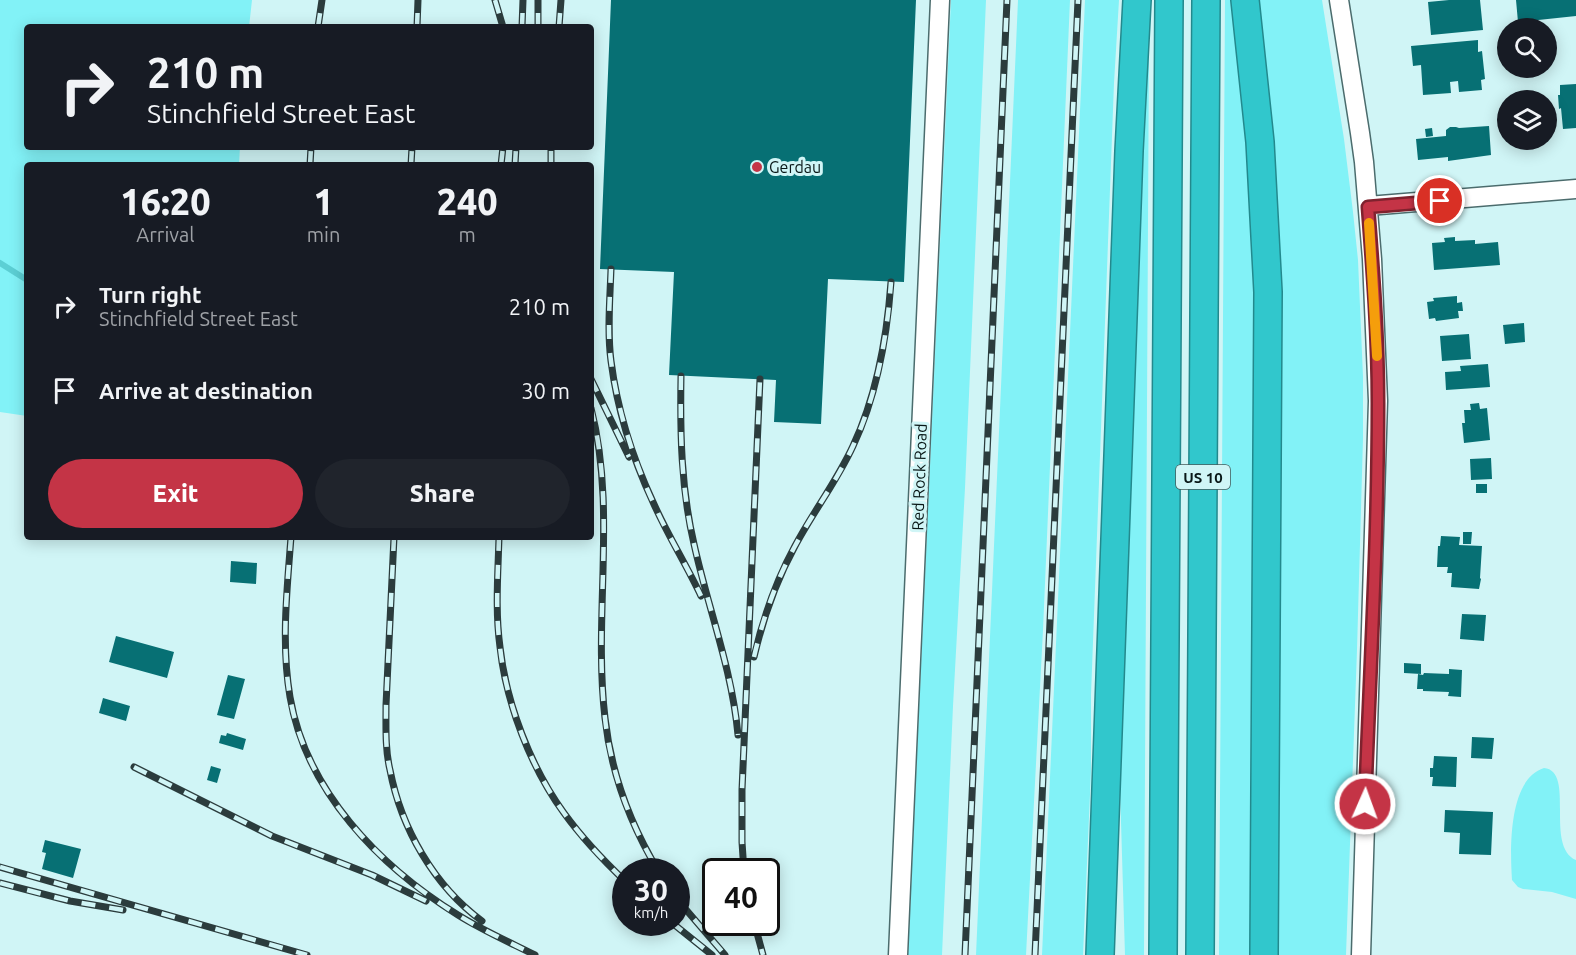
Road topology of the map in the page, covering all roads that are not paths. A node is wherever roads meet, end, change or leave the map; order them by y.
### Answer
1 (939, 0) edge
2 (1137, 0) edge
3 (1169, 0) edge
4 (1206, 0) edge
5 (1245, 0) edge
6 (1339, 0) edge
7 (1576, 189) edge
8 (1368, 207) junction
9 (898, 955) edge
10 (1100, 955) edge
11 (1163, 955) edge
12 (1200, 955) edge
13 (1264, 955) edge
14 (1361, 955) edge

1 - 9 street, Red Rock Road
2 - 10 highway
3 - 11 highway, US 10
4 - 12 highway, US 10
5 - 13 highway
6 - 8 street
7 - 8 street
8 - 14 street

